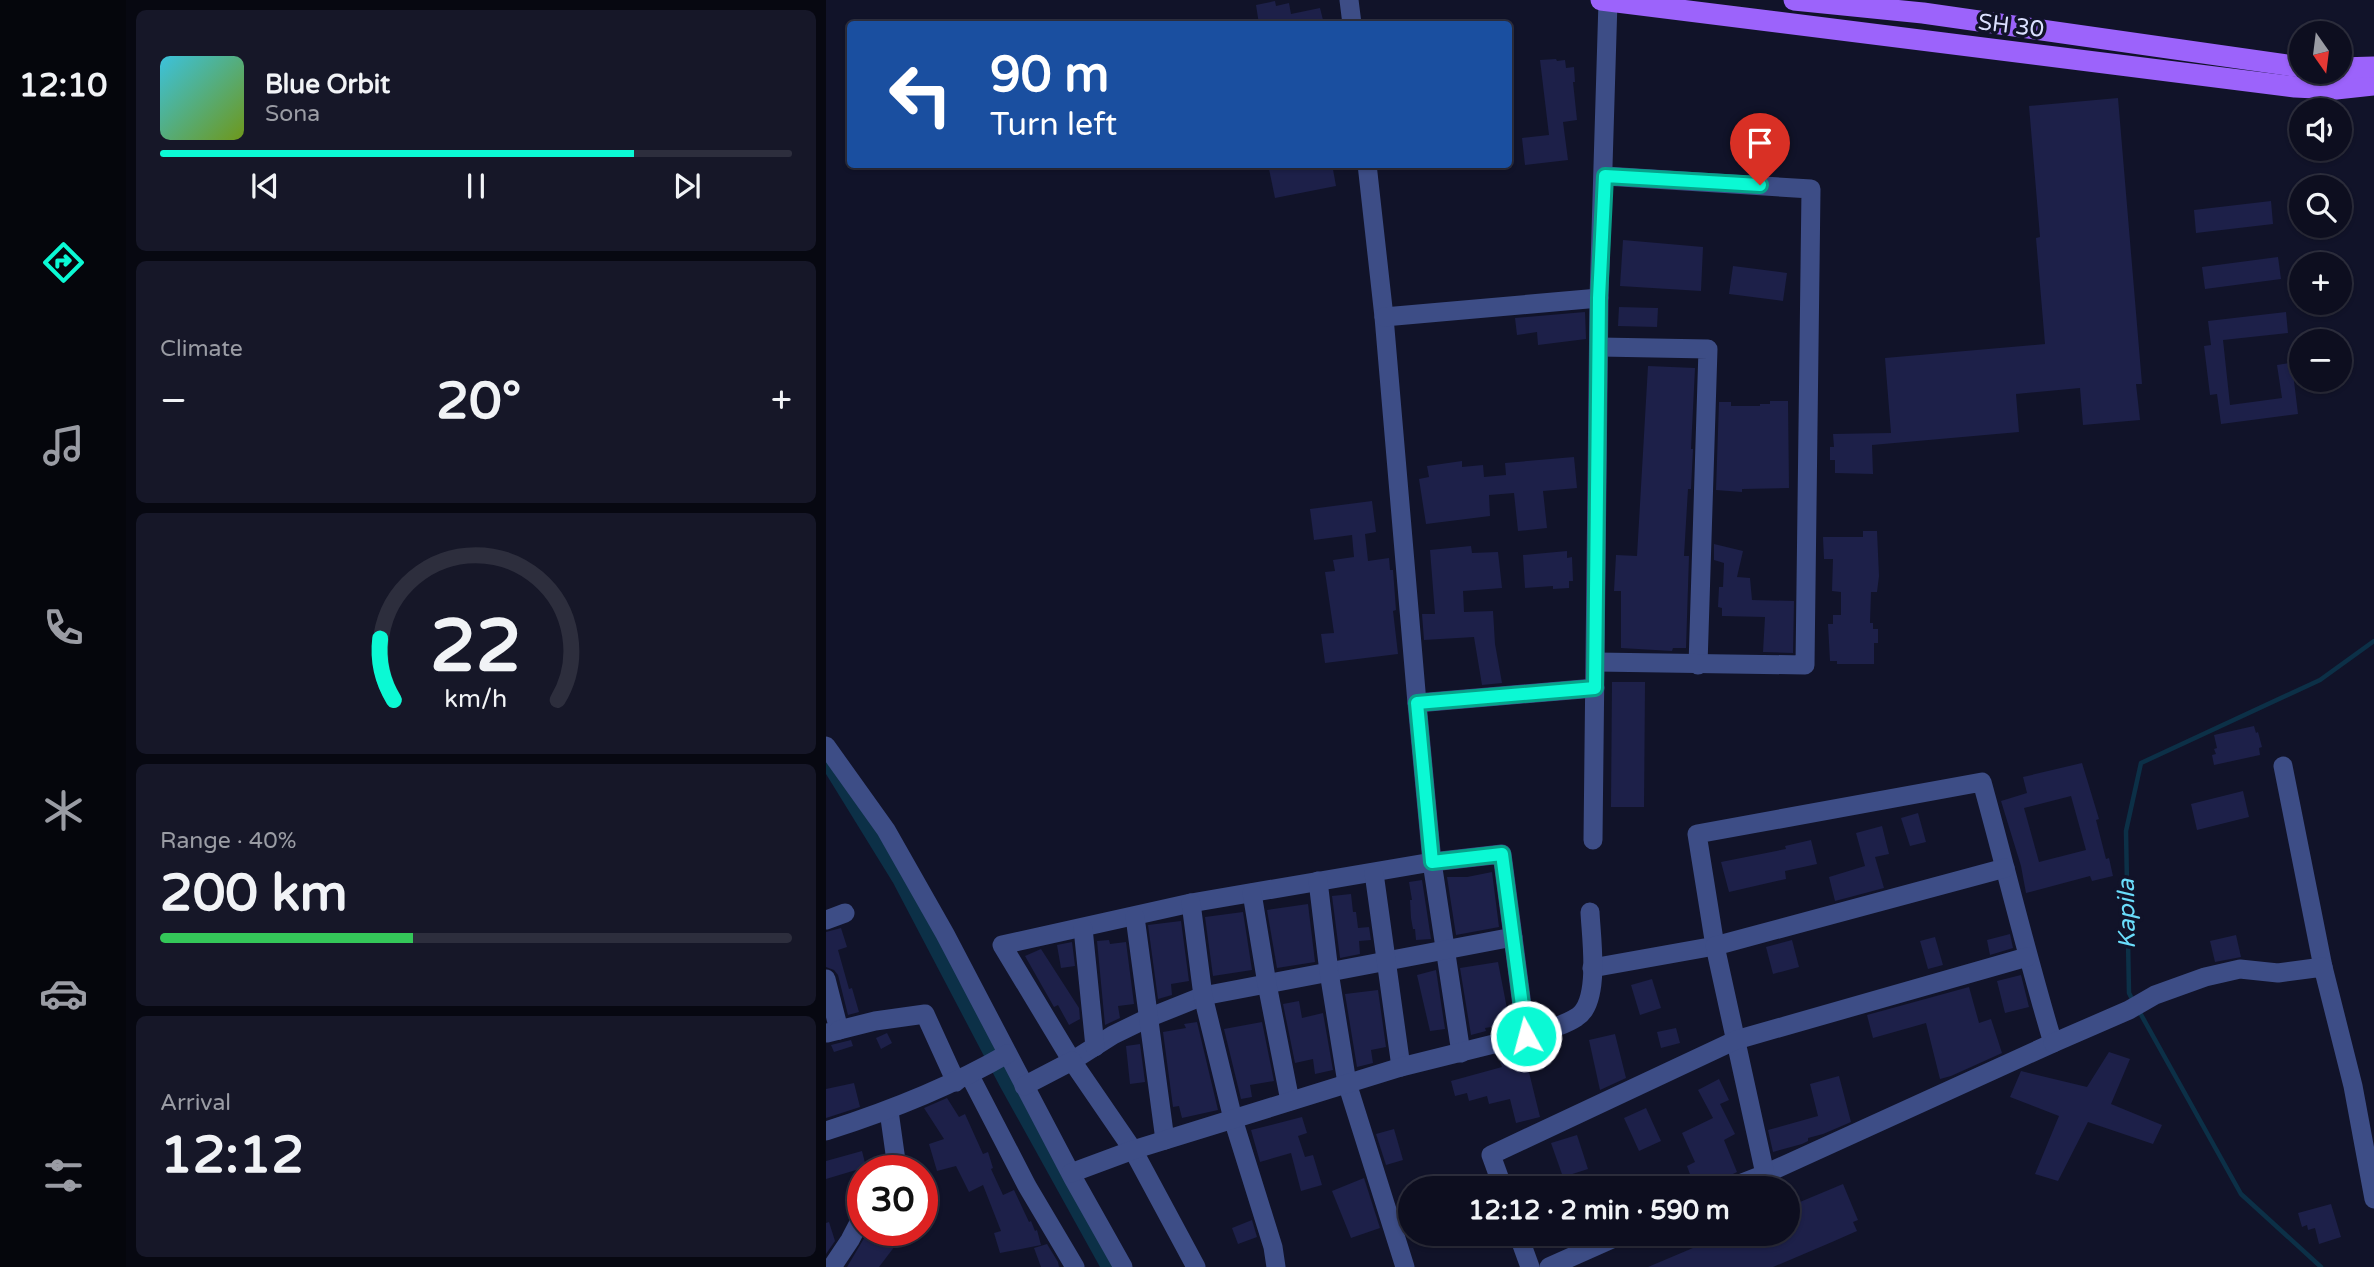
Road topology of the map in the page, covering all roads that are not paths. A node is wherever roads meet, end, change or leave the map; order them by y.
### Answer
1 (1349, 0) edge
2 (1794, 0) edge
3 (1604, 1) edge
4 (1352, 21) edge
5 (2289, 65) edge
6 (2374, 67) edge
7 (2352, 68) edge
8 (2374, 85) edge
9 (1367, 168) edge
10 (1605, 176) junction
11 (1599, 298) junction
12 (1384, 317) junction
13 (1600, 347) junction
14 (1596, 662) junction
15 (1698, 665) junction
16 (1595, 688) junction
17 (1417, 703) junction
18 (826, 746) edge
19 (2283, 766) dead end
20 (1593, 840) dead end
21 (1432, 862) junction
22 (2005, 868) junction
23 (1374, 873) junction
24 (1318, 881) junction
25 (1252, 893) junction
26 (1191, 903) junction
27 (1590, 912) dead end
28 (845, 913) dead end
29 (1135, 917) junction
30 (826, 920) edge
31 (1083, 928) junction
32 (1513, 937) junction
33 (1715, 946) junction
34 (1446, 950) junction
35 (2027, 957) junction
36 (1387, 961) junction
37 (2323, 967) junction
38 (1592, 968) junction
39 (1329, 972) junction
40 (826, 979) edge
41 (1267, 984) junction
42 (1203, 996) junction
43 (1148, 1018) junction
44 (832, 1031) edge
45 (1526, 1036) junction
46 (1736, 1040) junction
47 (2053, 1043) junction
48 (1095, 1047) junction
49 (1461, 1052) junction
50 (1007, 1054) junction
51 (1072, 1061) junction
52 (1401, 1067) junction
53 (963, 1079) junction
54 (1347, 1083) junction
55 (1024, 1086) junction
56 (1290, 1101) junction
57 (889, 1111) junction
58 (1233, 1119) junction
59 (826, 1131) edge
60 (1166, 1140) junction
61 (1133, 1150) junction
62 (895, 1155) edge
63 (1071, 1173) junction
64 (1765, 1174) junction
65 (1499, 1176) edge
66 (1760, 1176) edge
67 (2374, 1199) edge
68 (847, 1244) edge
69 (1522, 1246) edge
70 (1596, 1246) edge
71 (832, 1267) edge
72 (1075, 1267) edge
73 (1123, 1267) edge
74 (1196, 1267) edge
75 (1276, 1267) edge
76 (1405, 1267) edge
77 (1530, 1267) edge
78 (1549, 1267) edge

1 - 4 street
2 - 5 main road, SH 30
3 - 8 main road, SH 30
3 - 10 street
6 - 7 main road
9 - 12 street
10 - 11 street
10 - 15 street
11 - 12 street
11 - 13 street
12 - 17 street
13 - 14 street
13 - 15 street
14 - 15 street
14 - 16 street
16 - 17 street
16 - 20 street
17 - 21 street
18 - 50 street
19 - 37 street
21 - 23 street
21 - 32 street
21 - 34 street
22 - 33 street
22 - 33 street
22 - 35 street
23 - 24 street
23 - 36 street
24 - 25 street
24 - 39 street
25 - 26 street
25 - 41 street
26 - 29 street
26 - 42 street
27 - 38 street
28 - 30 street
29 - 31 street
29 - 43 street
31 - 48 street
31 - 51 street
32 - 34 street
32 - 45 street
33 - 38 street
33 - 46 street
34 - 36 street
34 - 49 street
35 - 46 street
35 - 47 street
36 - 39 street
36 - 52 street
37 - 47 street
37 - 67 street
38 - 45 street
39 - 41 street
39 - 54 street
40 - 44 street
41 - 42 street
41 - 56 street
42 - 43 street
42 - 58 street
43 - 48 street
43 - 60 street
44 - 53 street
45 - 49 street
46 - 64 street
46 - 65 street
47 - 64 street
48 - 51 street
49 - 52 street
50 - 53 street
50 - 55 street
51 - 55 street
51 - 61 street
52 - 54 street
53 - 57 street
53 - 72 street
54 - 56 street
54 - 76 street
55 - 63 street
56 - 58 street
57 - 59 street
57 - 62 street
58 - 60 street
58 - 75 street
60 - 61 street
61 - 63 street
61 - 74 street
63 - 73 street
64 - 66 street
68 - 71 street
69 - 77 street
70 - 78 street

